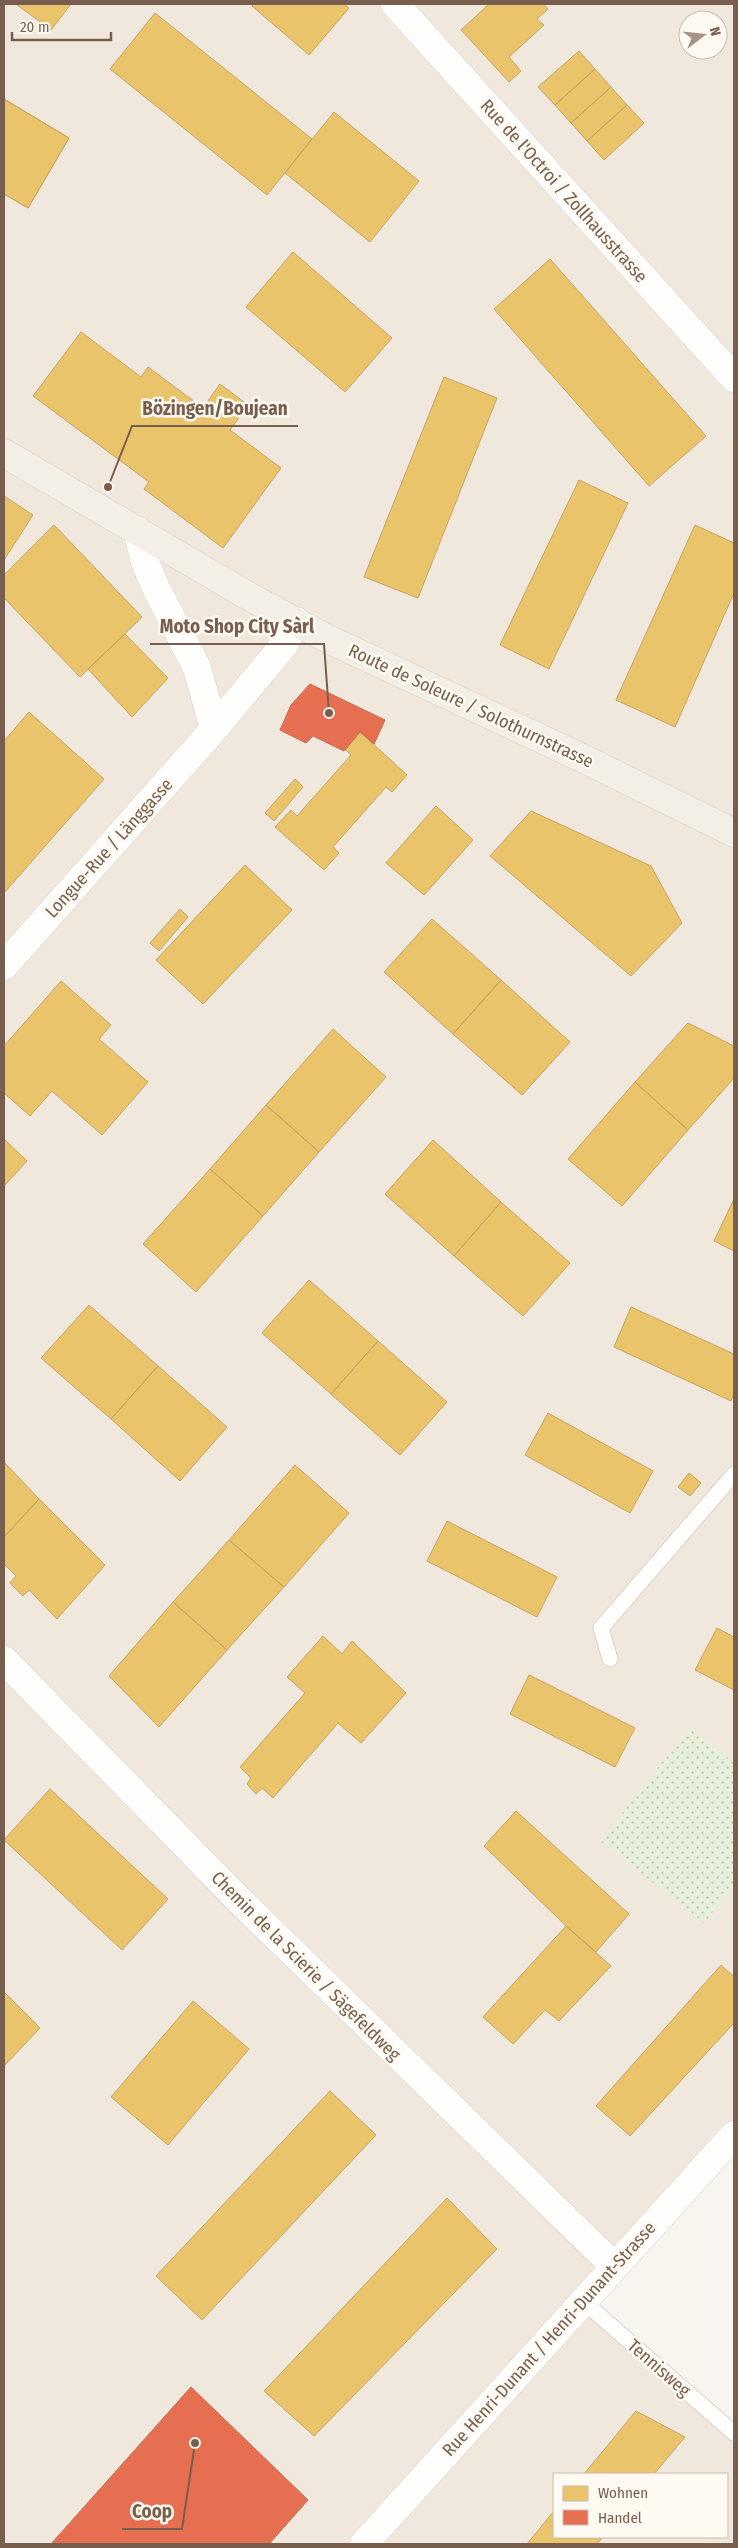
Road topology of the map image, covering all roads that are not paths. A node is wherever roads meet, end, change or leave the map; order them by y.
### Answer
1 (394, 4) edge
2 (734, 378) edge
3 (4, 453) edge
4 (137, 530) junction
5 (296, 622) junction
6 (214, 729) junction
7 (734, 833) edge
8 (4, 966) edge
9 (734, 1474) edge
10 (610, 1659) dead end
11 (4, 1660) edge
12 (734, 2135) edge
13 (614, 2266) junction
14 (584, 2302) junction
15 (734, 2434) edge
16 (364, 2544) edge

1 - 2 street, Rue de l'Octroi / Zollhausstrasse
3 - 4 main road, Route de Soleure / Solothurnstrasse
4 - 5 main road, Route de Soleure / Solothurnstrasse
4 - 6 street
5 - 6 street, Longue-Rue / Länggasse
5 - 7 main road, Route de Soleure / Solothurnstrasse
6 - 8 street, Longue-Rue / Länggasse
9 - 10 lane
11 - 13 street, Chemin de la Scierie / Sägefeldweg
12 - 13 street, Rue Henri-Dunant / Henri-Dunant-Strasse
13 - 14 street, Rue Henri-Dunant / Henri-Dunant-Strasse
14 - 15 lane, Tennisweg
14 - 16 street, Rue Henri-Dunant / Henri-Dunant-Strasse

